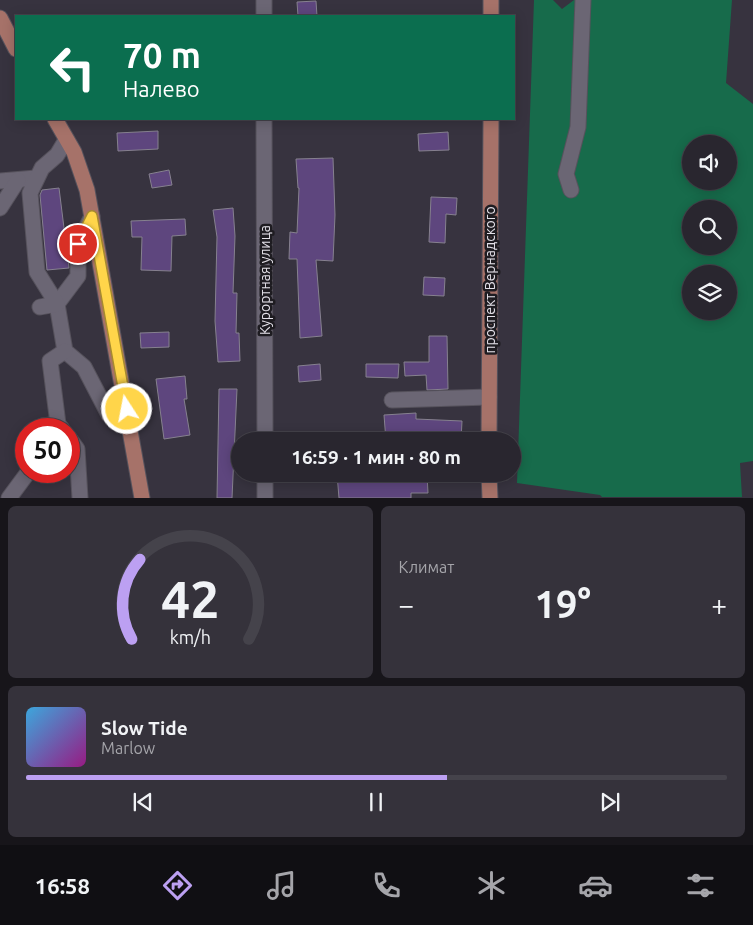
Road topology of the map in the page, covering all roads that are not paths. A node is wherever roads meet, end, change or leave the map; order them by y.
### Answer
1 (264, 0) edge
2 (492, 0) edge
3 (582, 0) edge
4 (264, 15) edge
5 (491, 15) edge
6 (0, 18) edge
7 (15, 47) edge
8 (56, 120) edge
9 (264, 120) edge
10 (491, 120) edge
11 (66, 140) junction
12 (36, 178) junction
13 (18, 180) junction
14 (0, 182) edge
15 (571, 190) dead end
16 (0, 208) edge
17 (92, 216) junction
18 (57, 304) junction
19 (40, 306) dead end
20 (66, 351) junction
21 (489, 397) junction
22 (392, 400) dead end
23 (59, 418) edge
24 (131, 426) junction
25 (265, 432) edge
26 (489, 432) edge
27 (265, 482) edge
28 (490, 482) edge
29 (20, 483) edge
30 (79, 483) edge
31 (9, 498) edge
32 (80, 498) edge
33 (142, 498) edge
34 (265, 498) edge
35 (490, 498) edge

1 - 4 street
2 - 5 main road
3 - 15 street
6 - 7 main road
8 - 11 main road
9 - 25 street, Курортная улица
10 - 21 main road, проспект Вернадского
11 - 12 street
11 - 17 main road
12 - 13 street
12 - 18 street
13 - 14 street
13 - 16 street
17 - 18 street
17 - 24 main road
18 - 19 street
18 - 20 street
20 - 23 street
20 - 24 street
21 - 22 street
21 - 26 main road, проспект Вернадского
24 - 33 main road
27 - 34 street
28 - 35 main road
29 - 31 street
30 - 32 street

